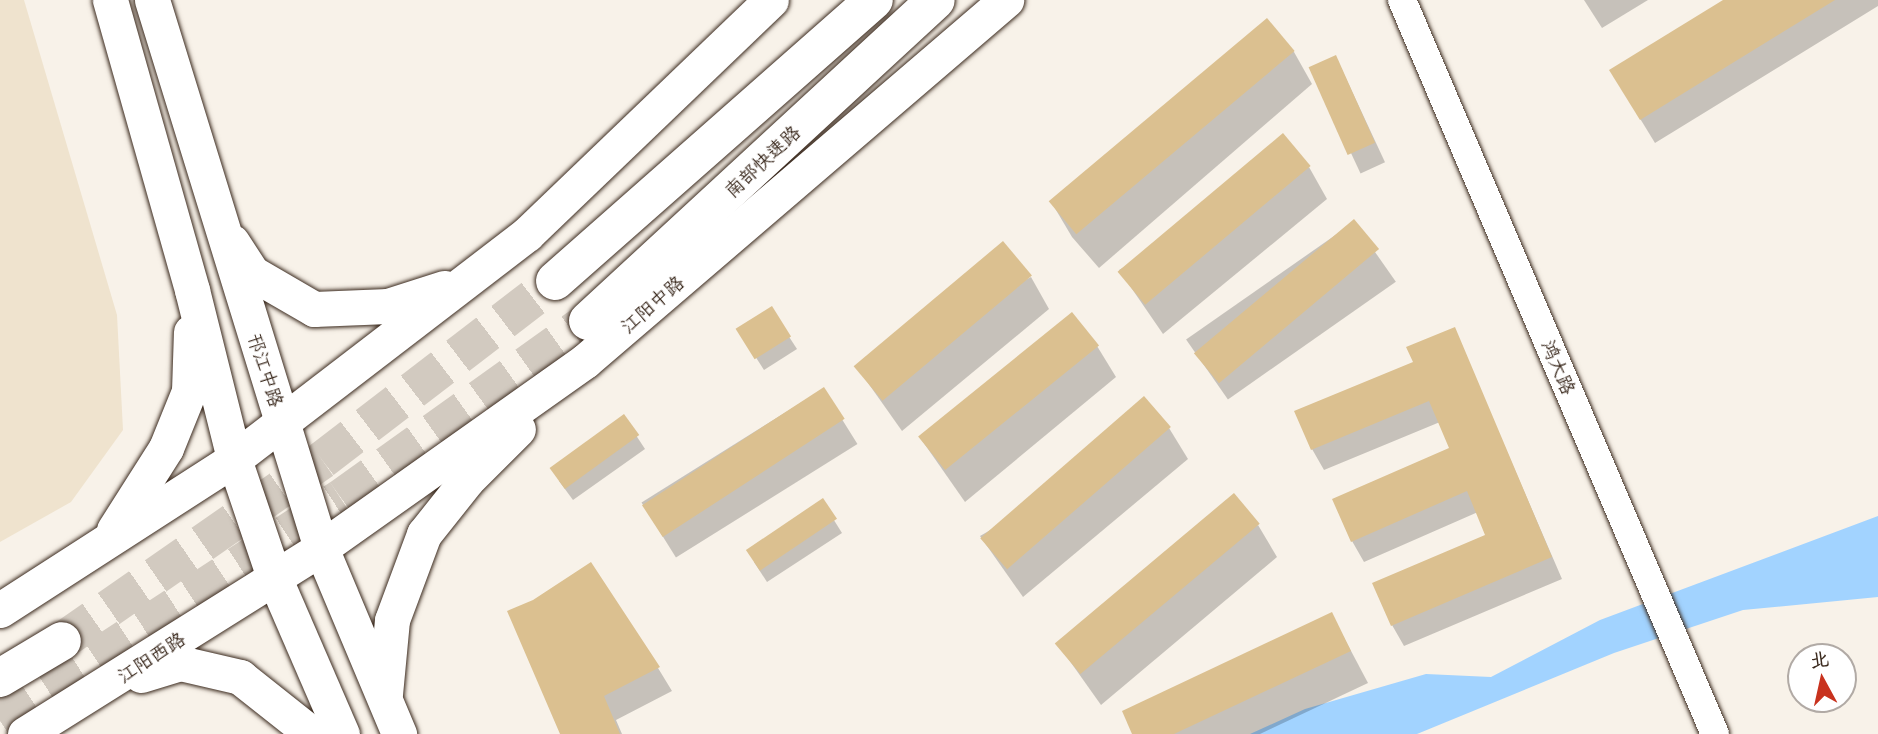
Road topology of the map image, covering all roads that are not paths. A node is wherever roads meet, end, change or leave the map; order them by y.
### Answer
1 (110, 0) edge
2 (152, 0) edge
3 (771, 0) edge
4 (874, 0) edge
5 (936, 0) edge
6 (1006, 0) edge
7 (1402, 0) edge
8 (215, 215) junction
9 (467, 281) junction
10 (555, 281) tunnel mouth
11 (192, 290) junction
12 (589, 321) tunnel mouth
13 (585, 361) junction
14 (283, 422) junction
15 (234, 459) junction
16 (109, 539) junction
17 (321, 548) junction
18 (274, 577) junction
19 (0, 610) edge
20 (62, 640) tunnel mouth
21 (0, 678) edge
22 (102, 689) junction
23 (385, 701) junction
24 (25, 734) edge
25 (312, 734) edge
26 (342, 734) edge
27 (398, 734) edge
28 (1715, 734) edge

1 - 11 main road
2 - 8 main road, 邗江中路
3 - 9 main road
4 - 10 highway
5 - 12 highway, 南部快速路
6 - 13 main road, 江阳中路
7 - 28 street, 鸿大路
8 - 9 main road
8 - 14 main road, 邗江中路
9 - 14 main road
11 - 15 main road
11 - 16 main road
13 - 17 main road, 江阳中路
13 - 23 main road
14 - 15 main road
14 - 17 main road, 邗江中路
15 - 16 main road
15 - 18 main road
16 - 19 main road
17 - 18 main road, 江阳中路
17 - 23 main road, 邗江中路
18 - 22 main road, 江阳西路
18 - 26 main road
20 - 21 highway
22 - 24 main road, 江阳西路
22 - 25 main road
23 - 27 main road, 邗江中路

